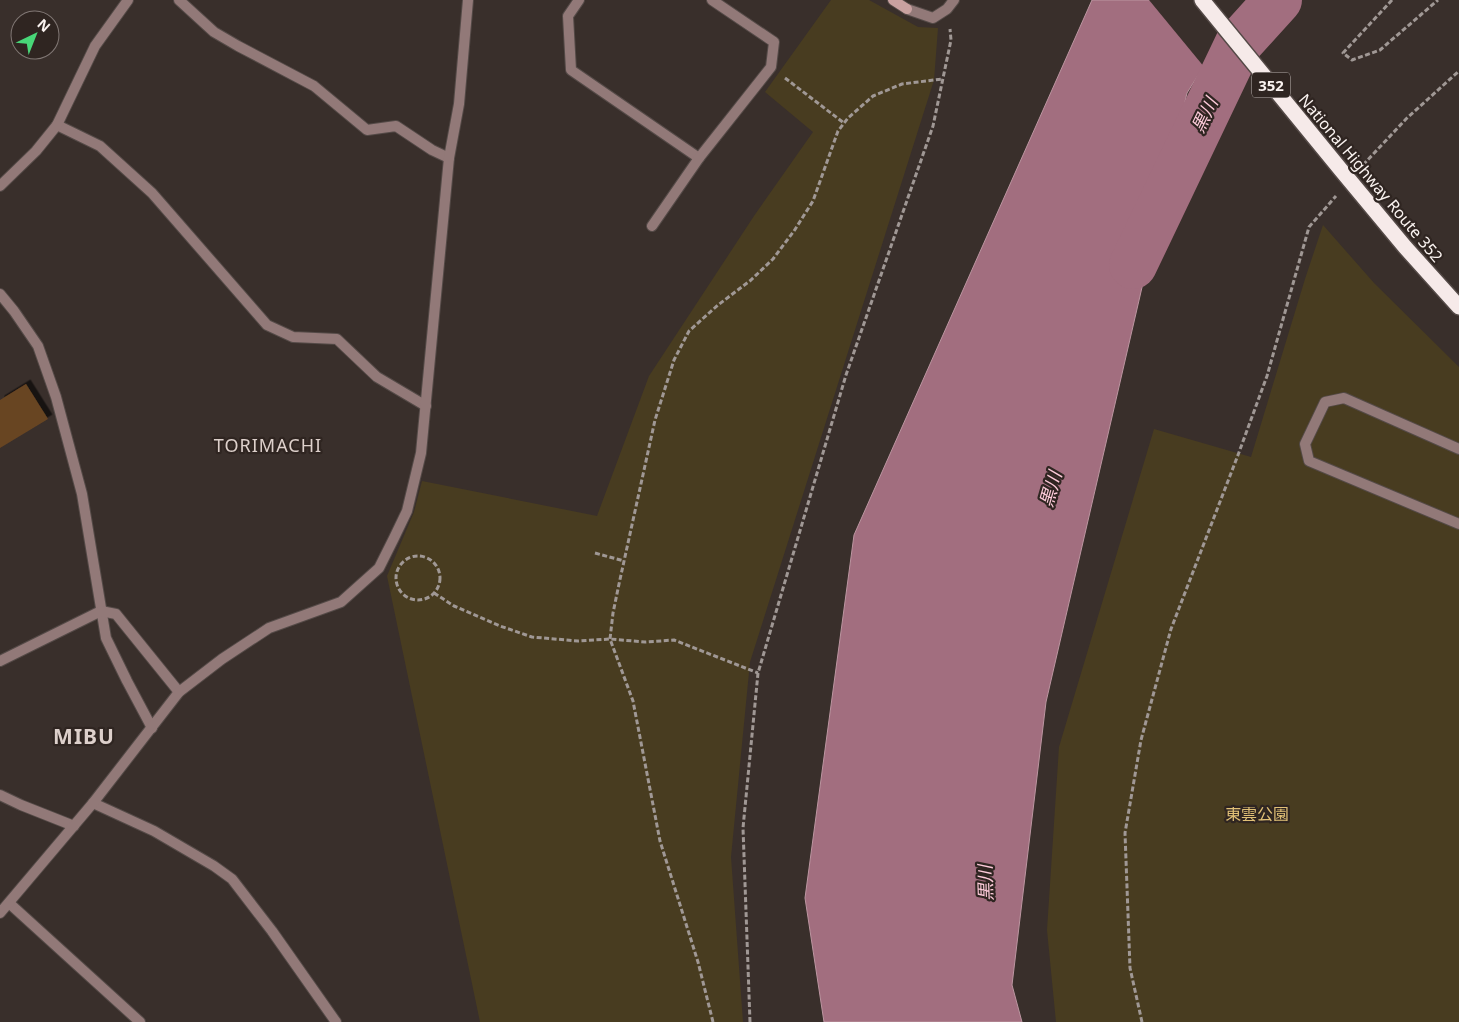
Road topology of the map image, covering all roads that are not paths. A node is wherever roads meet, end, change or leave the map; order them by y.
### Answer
1 (128, 0) edge
2 (179, 0) edge
3 (468, 0) edge
4 (579, 0) edge
5 (712, 0) edge
6 (893, 0) edge
7 (1202, 0) edge
8 (950, 4) edge
9 (57, 125) junction
10 (449, 158) junction
11 (699, 158) junction
12 (0, 186) edge
13 (652, 226) dead end
14 (0, 294) edge
15 (1459, 307) edge
16 (426, 406) junction
17 (1459, 449) edge
18 (1459, 524) edge
19 (101, 611) junction
20 (0, 661) edge
21 (178, 692) junction
22 (152, 728) junction
23 (0, 795) edge
24 (93, 804) junction
25 (74, 826) junction
26 (9, 903) junction
27 (0, 913) edge
28 (140, 1022) edge
29 (336, 1022) edge

1 - 9 street
2 - 10 street
3 - 10 street
4 - 11 street
5 - 11 street
6 - 8 street
7 - 15 highway, National Highway Route 352 / 352
9 - 12 street
9 - 16 street
10 - 16 street
11 - 13 street
14 - 19 street
16 - 21 street
17 - 18 street
19 - 20 street
19 - 21 street
19 - 22 street
21 - 22 street
22 - 24 street
23 - 25 street
24 - 25 street
24 - 29 street
25 - 26 street
26 - 27 street
26 - 28 street

